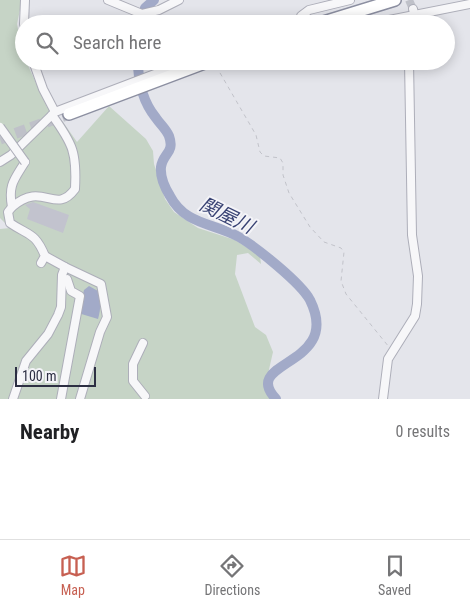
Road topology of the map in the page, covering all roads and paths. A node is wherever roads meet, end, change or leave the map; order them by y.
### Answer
1 (108, 0) edge
2 (179, 0) edge
3 (350, 0) edge
4 (395, 0) edge
5 (23, 2) edge
6 (470, 4) edge
7 (159, 10) junction
8 (24, 15) edge
9 (163, 15) edge
10 (302, 15) edge
11 (346, 15) edge
12 (420, 15) edge
13 (35, 70) edge
14 (167, 70) edge
15 (187, 70) edge
16 (220, 70) edge
17 (409, 70) edge
18 (67, 111) junction
19 (53, 113) junction
20 (0, 127) edge
21 (0, 162) edge
22 (12, 207) junction
23 (64, 269) junction
24 (143, 343) dead end
25 (393, 351) junction
26 (147, 398) edge
27 (13, 399) edge
28 (61, 399) edge
29 (80, 399) edge
30 (383, 399) edge

1 - 7 street
2 - 7 street
3 - 10 street
4 - 11 highway
5 - 8 street
6 - 12 street
7 - 9 path
13 - 19 street
14 - 18 street
15 - 18 highway
16 - 25 path
17 - 25 street
18 - 19 street
19 - 21 street
19 - 22 street
20 - 22 street, bridge
22 - 23 street
23 - 27 street
23 - 28 street
23 - 29 street
24 - 26 street
25 - 30 street

